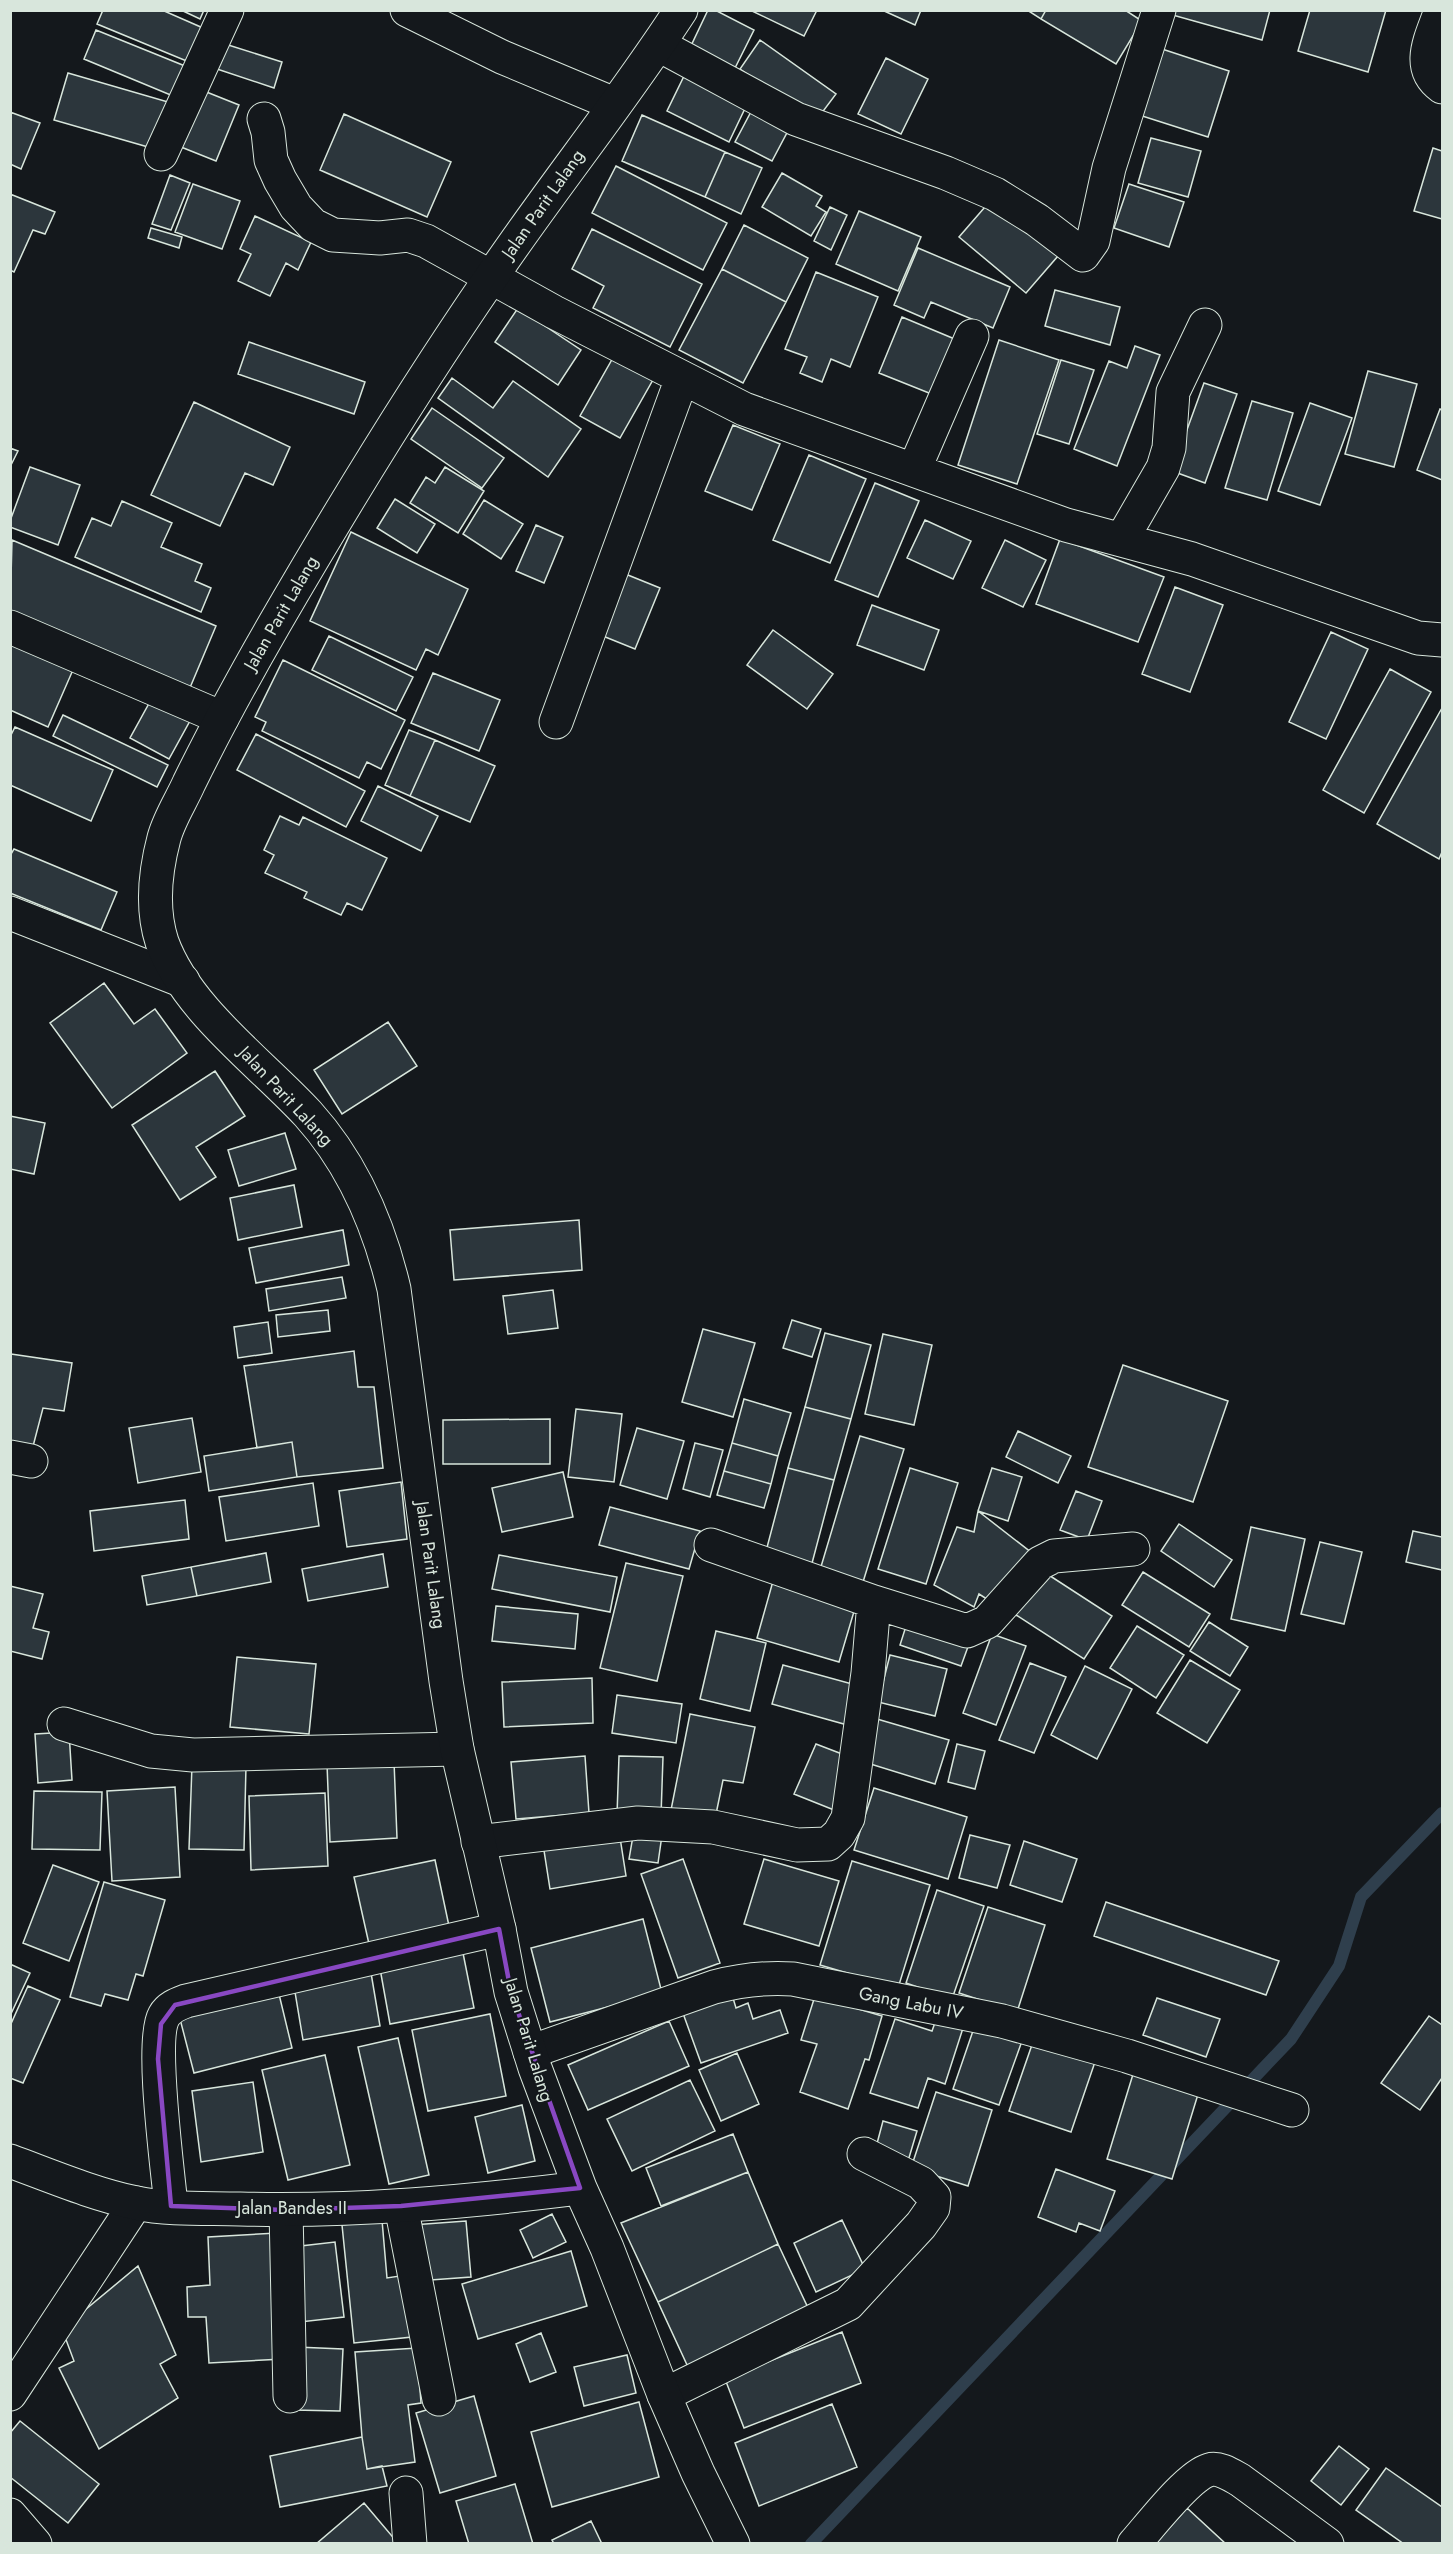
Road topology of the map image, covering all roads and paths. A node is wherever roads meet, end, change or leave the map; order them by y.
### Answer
1 (227, 10) edge
2 (407, 10) edge
3 (681, 10) edge
4 (1159, 10) edge
5 (1441, 10) edge
6 (659, 45) junction
7 (1443, 87) edge
8 (615, 104) junction
9 (264, 119) dead end
10 (162, 153) dead end
11 (492, 276) junction
12 (1205, 325) dead end
13 (972, 336) dead end
14 (682, 378) junction
15 (914, 470) junction
16 (1122, 539) junction
17 (10, 627) edge
18 (1443, 640) edge
19 (222, 718) junction
20 (555, 722) dead end
21 (10, 913) edge
22 (183, 981) junction
23 (711, 1545) dead end
24 (1132, 1549) dead end
25 (874, 1602) junction
26 (64, 1724) dead end
27 (457, 1749) junction
28 (478, 1842) junction
29 (500, 1929) junction
30 (530, 2052) junction
31 (1292, 2110) dead end
32 (864, 2154) dead end
33 (10, 2161) edge
34 (580, 2188) junction
35 (136, 2203) junction
36 (171, 2206) junction
37 (401, 2206) junction
38 (286, 2210) junction
39 (10, 2394) edge
40 (290, 2396) dead end
41 (664, 2396) junction
42 (439, 2399) dead end
43 (406, 2493) dead end
44 (10, 2515) edge
45 (35, 2544) edge
46 (410, 2544) edge
47 (733, 2544) edge
48 (1134, 2544) edge
49 (1327, 2544) edge

1 - 10 street
2 - 8 street
3 - 6 street, Jalan Parit Lalang
4 - 6 street
5 - 7 street
6 - 8 street, Jalan Parit Lalang
8 - 11 street, Jalan Parit Lalang
9 - 11 street
11 - 14 street
11 - 19 street, Jalan Parit Lalang
12 - 16 street
13 - 15 street
14 - 15 street
14 - 20 street
15 - 16 street
16 - 18 street
17 - 19 street
19 - 22 street, Jalan Parit Lalang
21 - 22 street
22 - 27 street, Jalan Parit Lalang
23 - 25 street
24 - 25 street
25 - 28 street
26 - 27 street
27 - 28 street, Jalan Parit Lalang
28 - 29 street, Jalan Parit Lalang
29 - 30 street, Jalan Parit Lalang
29 - 36 street
30 - 31 street, Gang Labu IV
30 - 34 street, Jalan Parit Lalang
32 - 41 street
33 - 35 street, Jalan Bandes II
34 - 37 street, Jalan Bandes II
34 - 41 street, Jalan Parit Lalang
35 - 36 street, Jalan Bandes II
35 - 39 street
36 - 38 street, Jalan Bandes II
37 - 38 street, Jalan Bandes II
37 - 42 street
38 - 40 street
41 - 47 street, Jalan Parit Lalang
43 - 46 street
44 - 45 street
48 - 49 street

